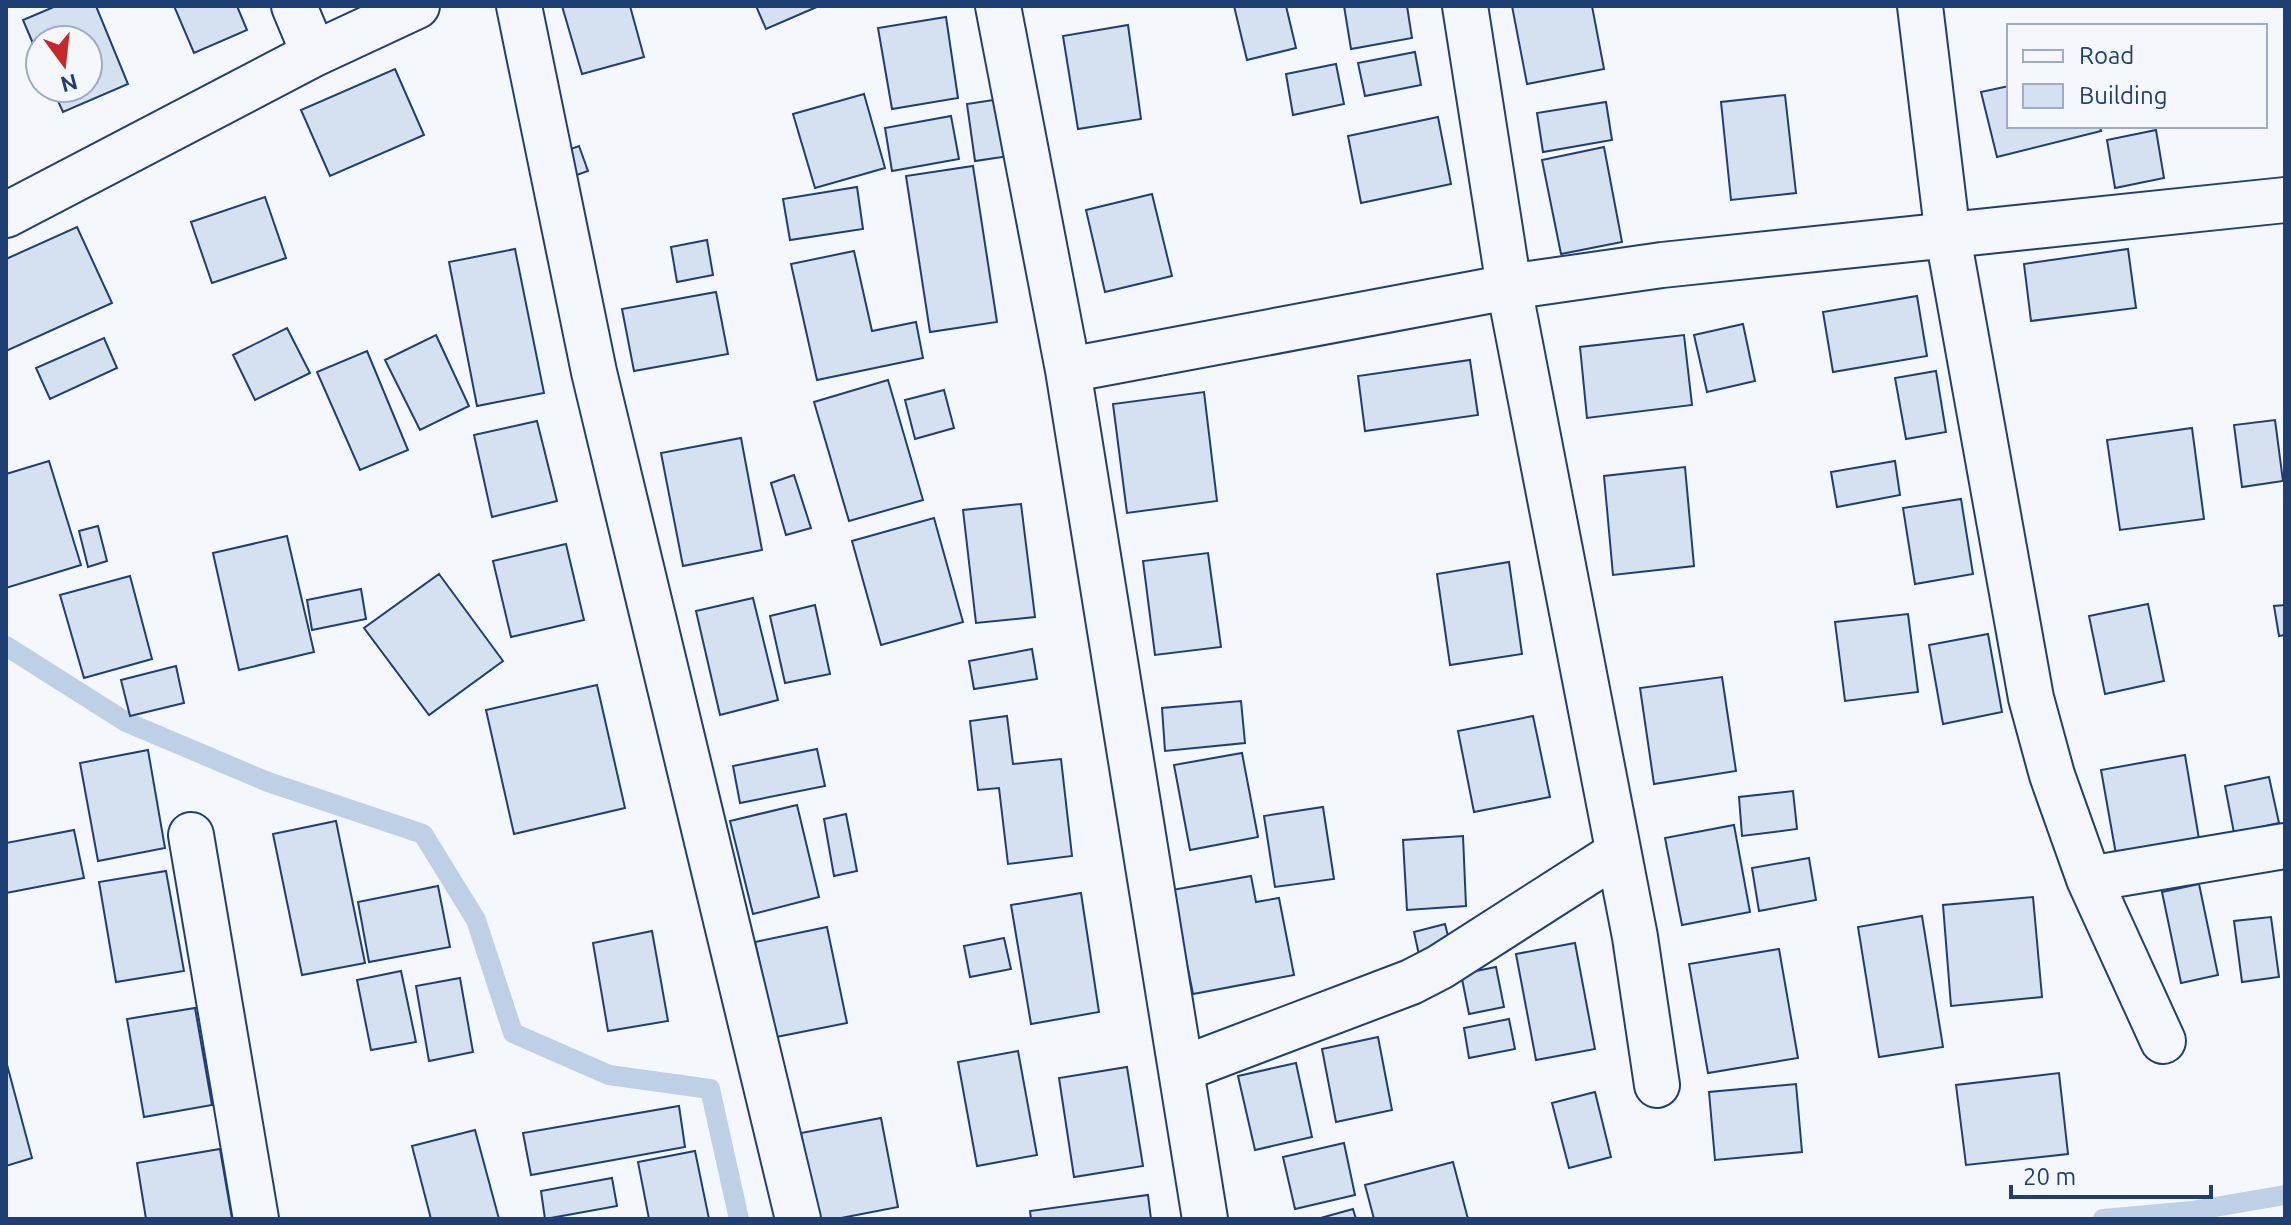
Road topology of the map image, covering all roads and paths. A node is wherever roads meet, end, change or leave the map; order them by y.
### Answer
1 (294, 6) edge
2 (417, 6) edge
3 (519, 6) edge
4 (998, 6) edge
5 (1465, 6) edge
6 (1920, 6) edge
7 (314, 54) junction
8 (2285, 200) edge
9 (6, 215) edge
10 (1948, 237) junction
11 (1509, 287) junction
12 (1068, 370) junction
13 (191, 835) dead end
14 (2285, 846) edge
15 (1618, 853) junction
16 (2089, 879) junction
17 (2163, 1041) dead end
18 (1182, 1069) junction
19 (1657, 1085) dead end
20 (256, 1219) edge
21 (798, 1219) edge
22 (1205, 1219) edge

1 - 7 street
2 - 7 street
3 - 21 street
4 - 12 street
5 - 11 street
6 - 10 street
7 - 9 street
8 - 10 street
10 - 11 street
10 - 16 street
11 - 12 street
11 - 15 street
12 - 18 street
13 - 20 street
14 - 16 street
15 - 18 street
15 - 19 street
16 - 17 street
18 - 22 street

